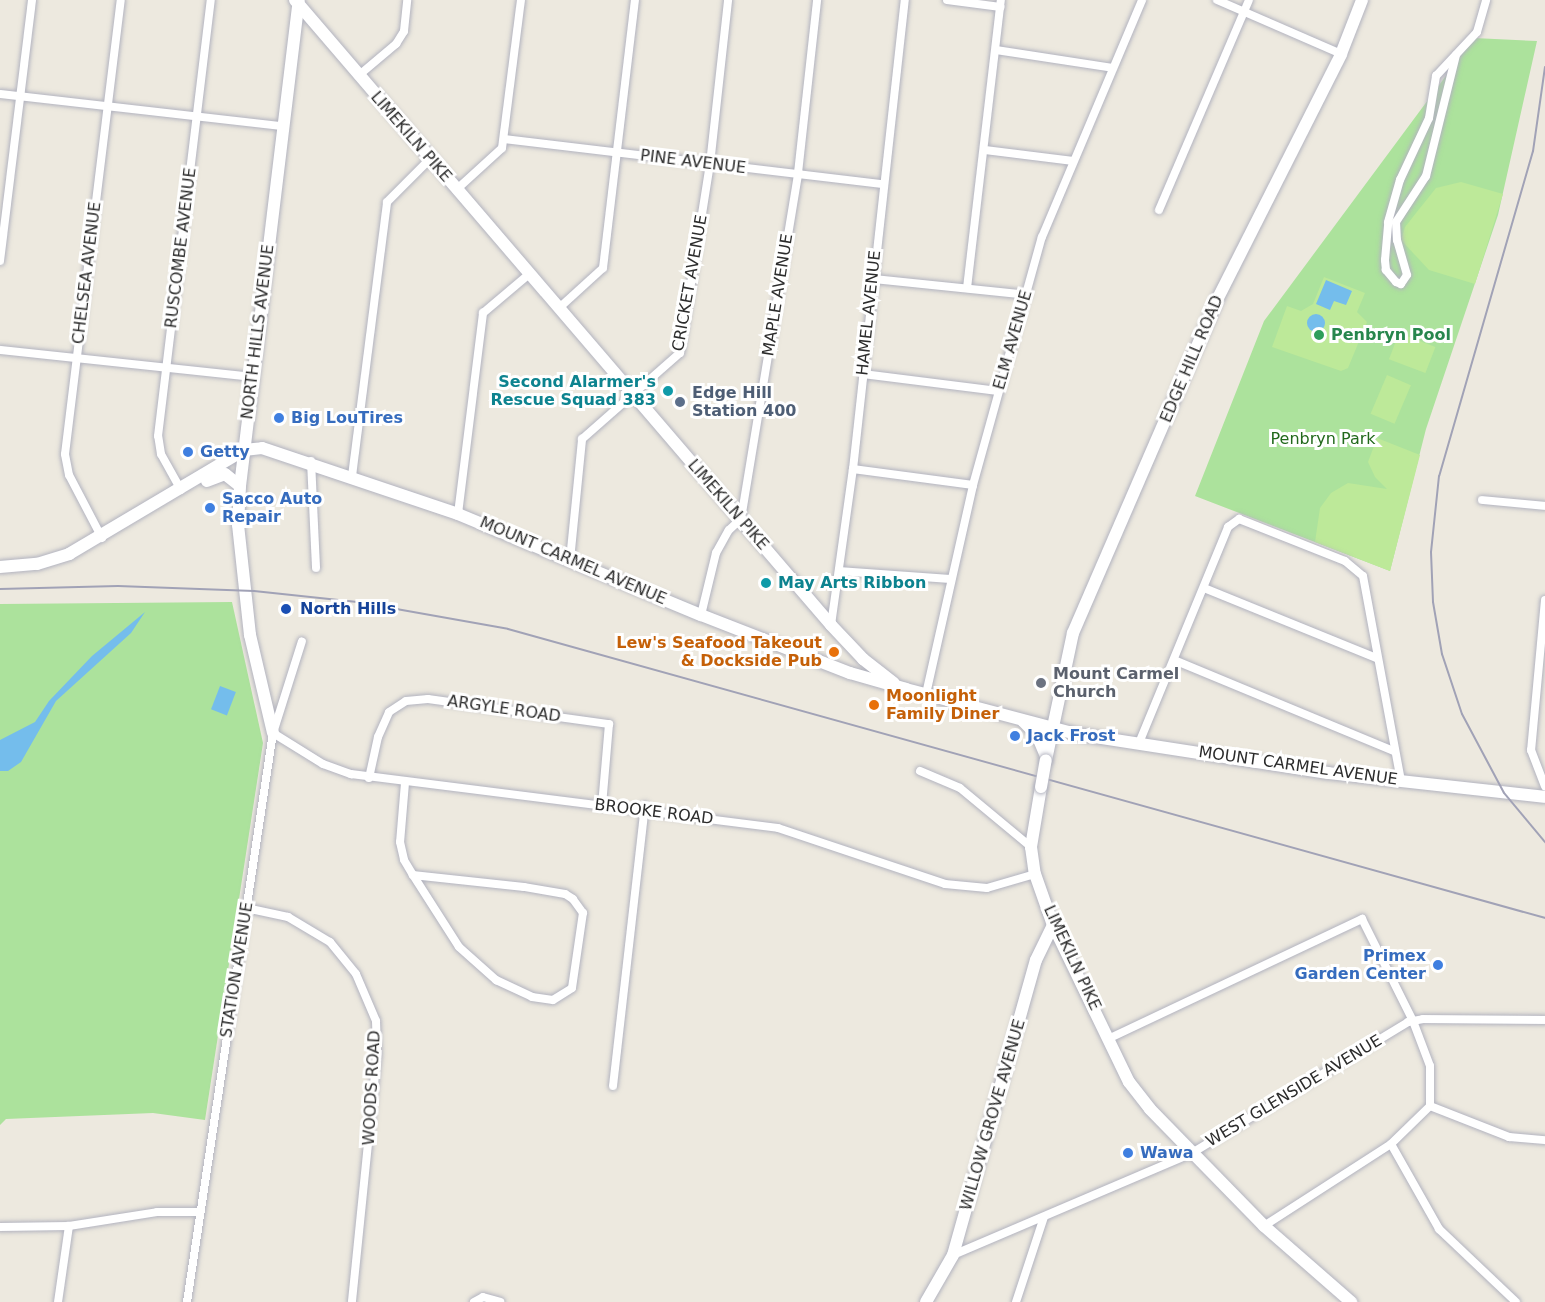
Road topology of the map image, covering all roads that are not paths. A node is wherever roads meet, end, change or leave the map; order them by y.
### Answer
1 (32, 0) edge
2 (121, 0) edge
3 (210, 0) edge
4 (407, 0) edge
5 (521, 0) edge
6 (635, 0) edge
7 (728, 0) edge
8 (817, 0) edge
9 (905, 0) edge
10 (947, 0) edge
11 (1142, 0) edge
12 (1217, 0) edge
13 (1249, 0) edge
14 (1362, 0) edge
15 (1486, 0) edge
16 (297, 2) edge
17 (1001, 3) edge
18 (1244, 11) junction
19 (996, 50) junction
20 (1341, 54) junction
21 (1456, 55) junction
22 (1113, 68) junction
23 (358, 76) junction
24 (0, 94) edge
25 (20, 97) junction
26 (109, 104) junction
27 (197, 118) junction
28 (282, 126) junction
29 (504, 139) junction
30 (985, 150) junction
31 (617, 152) junction
32 (429, 160) junction
33 (1073, 161) junction
34 (710, 164) junction
35 (798, 173) junction
36 (882, 184) junction
37 (456, 190) junction
38 (1159, 210) dead end
39 (0, 261) edge
40 (528, 275) junction
41 (873, 279) junction
42 (967, 288) junction
43 (1027, 295) junction
44 (559, 308) junction
45 (0, 350) edge
46 (76, 358) junction
47 (166, 367) junction
48 (863, 374) junction
49 (252, 377) junction
50 (998, 391) junction
51 (633, 395) junction
52 (244, 450) junction
53 (311, 461) junction
54 (853, 469) junction
55 (352, 476) junction
56 (973, 485) junction
57 (240, 486) junction
58 (181, 490) junction
59 (1482, 500) dead end
60 (1545, 506) edge
61 (458, 513) junction
62 (741, 519) junction
63 (102, 538) junction
64 (570, 560) junction
65 (0, 567) edge
66 (316, 568) dead end
67 (838, 571) junction
68 (950, 579) junction
69 (1204, 588) junction
70 (1545, 600) edge
71 (701, 615) junction
72 (831, 625) junction
73 (302, 641) dead end
74 (1376, 658) junction
75 (1174, 660) junction
76 (900, 687) junction
77 (926, 694) junction
78 (1022, 720) junction
79 (1052, 729) junction
80 (273, 733) junction
81 (1139, 743) junction
82 (1394, 751) junction
83 (1046, 758) junction
84 (920, 771) dead end
85 (369, 778) junction
86 (1401, 781) junction
87 (405, 783) junction
88 (1545, 786) edge
89 (1545, 796) edge
90 (602, 806) junction
91 (645, 808) junction
92 (1031, 847) junction
93 (1035, 874) junction
94 (413, 875) junction
95 (246, 908) junction
96 (1053, 925) junction
97 (1545, 1020) edge
98 (1413, 1021) junction
99 (1110, 1038) junction
100 (613, 1086) dead end
101 (1430, 1106) junction
102 (1545, 1140) edge
103 (1390, 1144) junction
104 (1192, 1153) junction
105 (200, 1212) junction
106 (1044, 1217) junction
107 (69, 1226) junction
108 (1264, 1226) junction
109 (0, 1227) edge
110 (954, 1255) junction
111 (475, 1300) edge
112 (58, 1302) edge
113 (187, 1302) edge
114 (352, 1302) edge
115 (500, 1302) edge
116 (926, 1302) edge
117 (1016, 1302) edge
118 (1351, 1302) edge
119 (1516, 1302) edge

1 - 25 street
2 - 26 street, CHELSEA AVENUE
3 - 27 street, RUSCOMBE AVENUE
4 - 23 street
5 - 29 street
6 - 31 street
7 - 34 street, CRICKET AVENUE
8 - 35 street, MAPLE AVENUE
9 - 36 street, HAMEL AVENUE
10 - 17 street
11 - 22 street, ELM AVENUE
12 - 18 street
13 - 18 street
14 - 20 main road, EDGE HILL ROAD
15 - 21 street
16 - 23 main road, LIMEKILN PIKE
16 - 28 main road, NORTH HILLS AVENUE
17 - 19 street
18 - 20 street
18 - 38 street
19 - 22 street
19 - 30 street
20 - 79 main road, EDGE HILL ROAD
21 - 21 street
22 - 33 street, ELM AVENUE
23 - 32 main road, LIMEKILN PIKE
24 - 25 street
25 - 26 street
25 - 39 street
26 - 27 street
26 - 46 street, CHELSEA AVENUE
27 - 28 street
27 - 47 street, RUSCOMBE AVENUE
28 - 49 main road, NORTH HILLS AVENUE
29 - 31 street, PINE AVENUE
29 - 37 street
30 - 33 street
30 - 42 street
31 - 34 street, PINE AVENUE
31 - 44 street
32 - 37 main road, LIMEKILN PIKE
32 - 55 street
33 - 43 street, ELM AVENUE
34 - 35 street, PINE AVENUE
34 - 51 street, CRICKET AVENUE
35 - 36 street, PINE AVENUE
35 - 62 street, MAPLE AVENUE
36 - 41 street, HAMEL AVENUE
37 - 40 main road, LIMEKILN PIKE
40 - 44 main road, LIMEKILN PIKE
40 - 61 street
41 - 42 street
41 - 48 street, HAMEL AVENUE
42 - 43 street
43 - 50 street, ELM AVENUE
44 - 51 main road, LIMEKILN PIKE
45 - 46 street
46 - 47 street
46 - 63 street, CHELSEA AVENUE
47 - 49 street
47 - 58 street, RUSCOMBE AVENUE
48 - 50 street
48 - 54 street, HAMEL AVENUE
49 - 52 main road, NORTH HILLS AVENUE
50 - 56 street, ELM AVENUE
51 - 62 main road, LIMEKILN PIKE
51 - 64 street, CRICKET AVENUE
52 - 53 main road, MOUNT CARMEL AVENUE
52 - 57 main road, NORTH HILLS AVENUE
52 - 58 main road
53 - 55 main road, MOUNT CARMEL AVENUE
53 - 66 street
54 - 56 street
54 - 67 street, HAMEL AVENUE
55 - 61 main road, MOUNT CARMEL AVENUE
56 - 68 street, ELM AVENUE
57 - 58 main road
57 - 80 main road, NORTH HILLS AVENUE
58 - 63 main road
59 - 60 street
61 - 64 main road, MOUNT CARMEL AVENUE
62 - 71 street, MAPLE AVENUE
62 - 72 main road, LIMEKILN PIKE
63 - 65 main road
64 - 71 main road, MOUNT CARMEL AVENUE
67 - 68 street
67 - 72 street, HAMEL AVENUE
68 - 77 street, ELM AVENUE
69 - 74 street
69 - 74 street
69 - 75 street
70 - 88 street
71 - 76 main road, MOUNT CARMEL AVENUE
72 - 76 main road, LIMEKILN PIKE
73 - 80 street, STATION AVENUE
74 - 82 street
75 - 81 street
75 - 82 street
76 - 77 main road, LIMEKILN PIKE
77 - 78 main road, LIMEKILN PIKE
78 - 79 main road, LIMEKILN PIKE
78 - 83 main road
79 - 81 main road, MOUNT CARMEL AVENUE
79 - 83 main road, LIMEKILN PIKE
80 - 85 street, BROOKE ROAD
80 - 95 street, STATION AVENUE
81 - 86 main road, MOUNT CARMEL AVENUE
82 - 86 street
83 - 92 main road, LIMEKILN PIKE, bridge
84 - 92 street
85 - 87 street, BROOKE ROAD
85 - 90 street, ARGYLE ROAD
86 - 89 main road, MOUNT CARMEL AVENUE
87 - 90 street, BROOKE ROAD
87 - 94 street
90 - 91 street, BROOKE ROAD
91 - 93 street, BROOKE ROAD
91 - 100 street
92 - 93 main road, LIMEKILN PIKE
93 - 96 main road, LIMEKILN PIKE
94 - 94 street
95 - 105 street, STATION AVENUE
95 - 114 street, WOODS ROAD
96 - 99 main road, LIMEKILN PIKE
96 - 110 main road, WILLOW GROVE AVENUE
97 - 98 street
98 - 99 street
98 - 101 street
98 - 104 street, WEST GLENSIDE AVENUE
99 - 104 main road, LIMEKILN PIKE
101 - 102 street
101 - 103 street
103 - 108 street
103 - 119 street
104 - 106 street, WEST GLENSIDE AVENUE
104 - 108 main road, LIMEKILN PIKE
105 - 107 street
105 - 113 street, STATION AVENUE
106 - 110 street, WEST GLENSIDE AVENUE
106 - 117 street
107 - 109 street
107 - 112 street
108 - 118 main road, LIMEKILN PIKE
110 - 116 main road, WILLOW GROVE AVENUE
111 - 115 street

